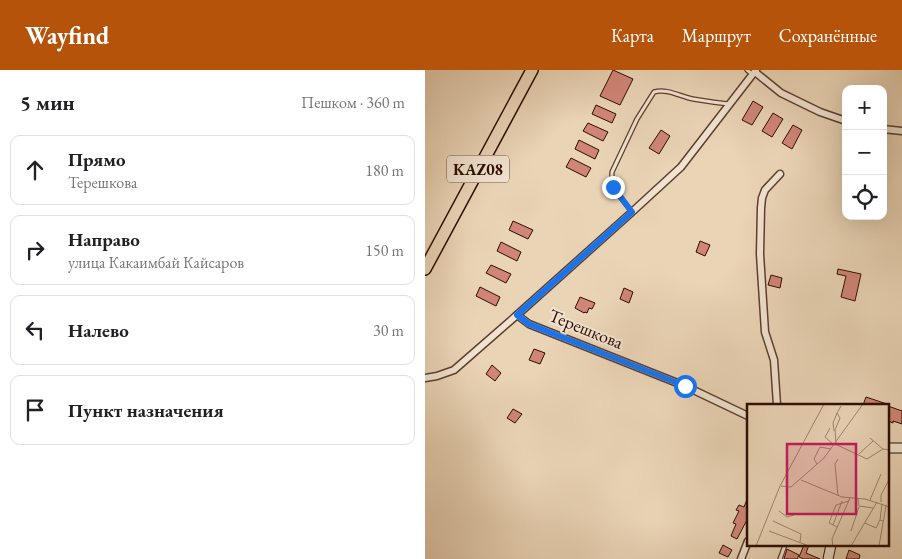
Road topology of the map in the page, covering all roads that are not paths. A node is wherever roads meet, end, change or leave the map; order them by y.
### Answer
1 (532, 70) edge
2 (747, 70) edge
3 (755, 72) edge
4 (730, 104) junction
5 (842, 120) edge
6 (887, 129) edge
7 (902, 131) edge
8 (780, 174) dead end
9 (632, 212) junction
10 (425, 269) edge
11 (517, 315) junction
12 (425, 378) edge
13 (777, 404) edge
14 (747, 416) edge
15 (889, 448) edge
16 (902, 448) edge
17 (747, 544) edge
18 (785, 546) edge
19 (831, 546) edge
20 (741, 559) edge
21 (780, 559) edge
22 (828, 559) edge

1 - 10 highway, KAZ08
2 - 3 lane
3 - 4 street
3 - 5 street
4 - 9 street
4 - 9 lane
6 - 7 street
8 - 13 street
9 - 11 street
11 - 12 street
11 - 14 street, Терешкова
15 - 16 street
17 - 20 street
18 - 21 lane
19 - 22 street

